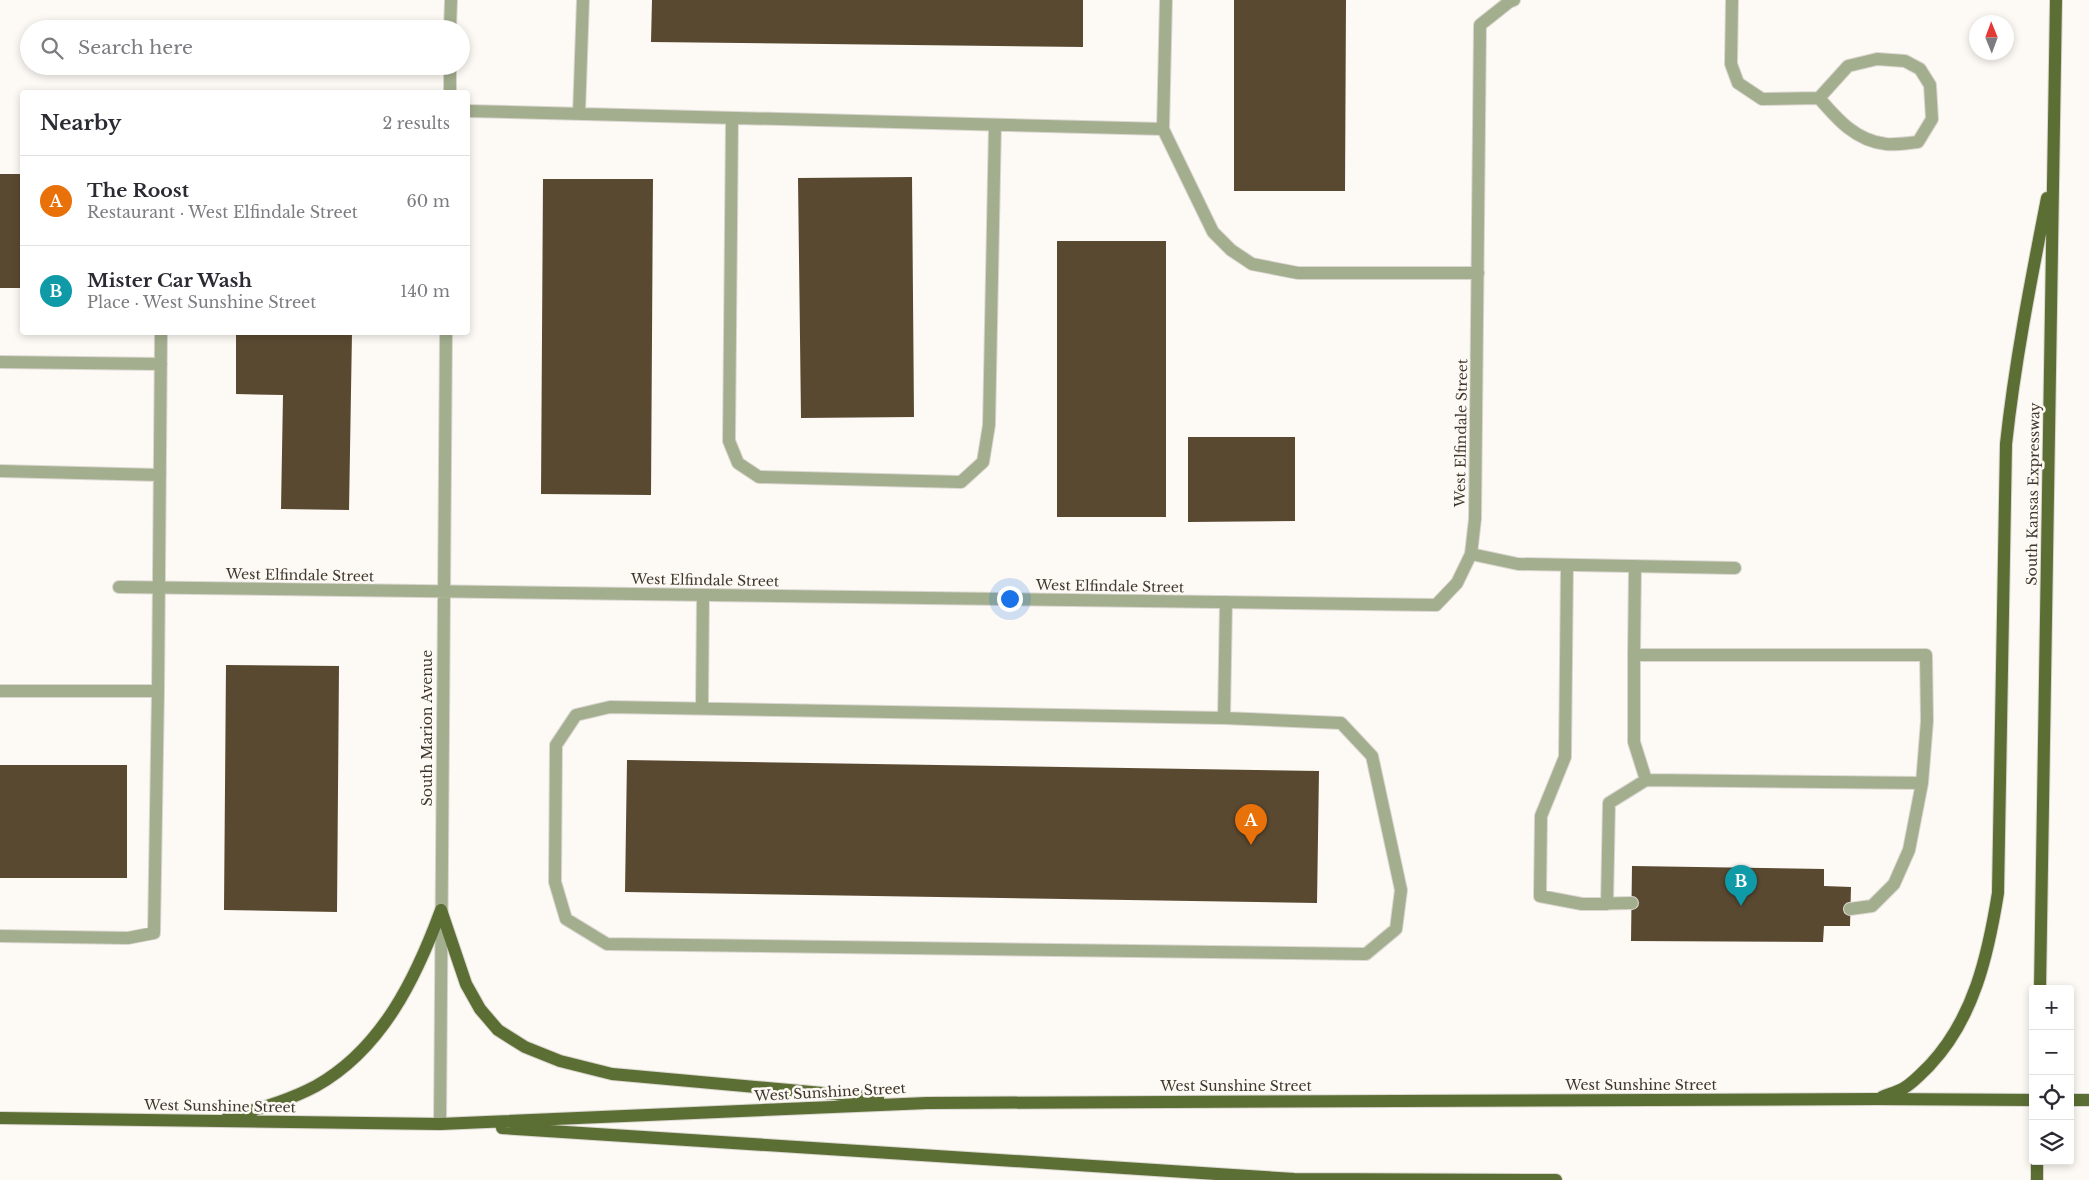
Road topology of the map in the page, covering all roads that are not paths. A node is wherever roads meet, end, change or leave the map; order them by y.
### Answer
1 (451, 0) edge
2 (583, 0) edge
3 (1166, 0) edge
4 (1514, 0) edge
5 (1732, 0) edge
6 (2056, 0) edge
7 (450, 20) edge
8 (450, 75) edge
9 (450, 90) edge
10 (1819, 98) junction
11 (470, 112) edge
12 (579, 114) junction
13 (732, 118) junction
14 (995, 125) junction
15 (1163, 129) junction
16 (2054, 166) junction
17 (1478, 273) junction
18 (161, 335) edge
19 (446, 335) edge
20 (0, 362) edge
21 (161, 364) junction
22 (0, 471) edge
23 (160, 475) junction
24 (1471, 554) junction
25 (1567, 566) junction
26 (1635, 566) junction
27 (1734, 568) dead end
28 (119, 587) dead end
29 (159, 588) junction
30 (443, 592) junction
31 (703, 595) junction
32 (1226, 602) junction
33 (1634, 655) junction
34 (0, 691) edge
35 (158, 691) junction
36 (702, 707) junction
37 (1224, 718) junction
38 (1646, 780) junction
39 (1922, 783) junction
40 (1632, 903) dead end
41 (1607, 904) junction
42 (441, 910) junction
43 (1850, 910) dead end
44 (0, 936) edge
45 (2040, 985) edge
46 (1877, 1099) junction
47 (2029, 1100) edge
48 (2074, 1100) edge
49 (2089, 1100) edge
50 (927, 1103) junction
51 (0, 1118) edge
52 (217, 1121) junction
53 (440, 1124) junction
54 (2037, 1165) edge
55 (1299, 1179) edge
56 (1556, 1180) edge
57 (2037, 1180) edge

1 - 7 street
2 - 12 street
3 - 15 street
4 - 17 street, West Elfindale Street
5 - 10 street
6 - 16 main road, South Kansas Expressway
8 - 9 street
10 - 10 street
11 - 12 street
12 - 13 street
13 - 14 street
13 - 14 street
14 - 15 street
15 - 17 street
16 - 45 main road, South Kansas Expressway
16 - 46 main road
17 - 24 street, West Elfindale Street
18 - 21 street
19 - 30 street, South Marion Avenue
20 - 21 street
21 - 23 street
22 - 23 street
23 - 29 street
24 - 25 street
24 - 32 street, West Elfindale Street
25 - 26 street
25 - 41 street
26 - 27 street
26 - 33 street
28 - 29 street, West Elfindale Street
29 - 30 street, West Elfindale Street
29 - 35 street
30 - 31 street, West Elfindale Street
30 - 42 street, South Marion Avenue
31 - 32 street, West Elfindale Street
31 - 36 street
32 - 37 street
33 - 38 street
33 - 39 street
34 - 35 street
35 - 44 street
36 - 37 street
36 - 37 street
38 - 39 street
38 - 41 street
39 - 43 street
40 - 41 street
42 - 50 main road
42 - 52 main road
42 - 53 street, South Marion Avenue
46 - 47 main road, West Sunshine Street
46 - 50 main road, West Sunshine Street
48 - 49 main road
50 - 53 main road, West Sunshine Street
51 - 52 main road, West Sunshine Street
52 - 53 main road, West Sunshine Street
53 - 55 main road, West Sunshine Street
54 - 57 main road
55 - 56 main road, West Sunshine Street

